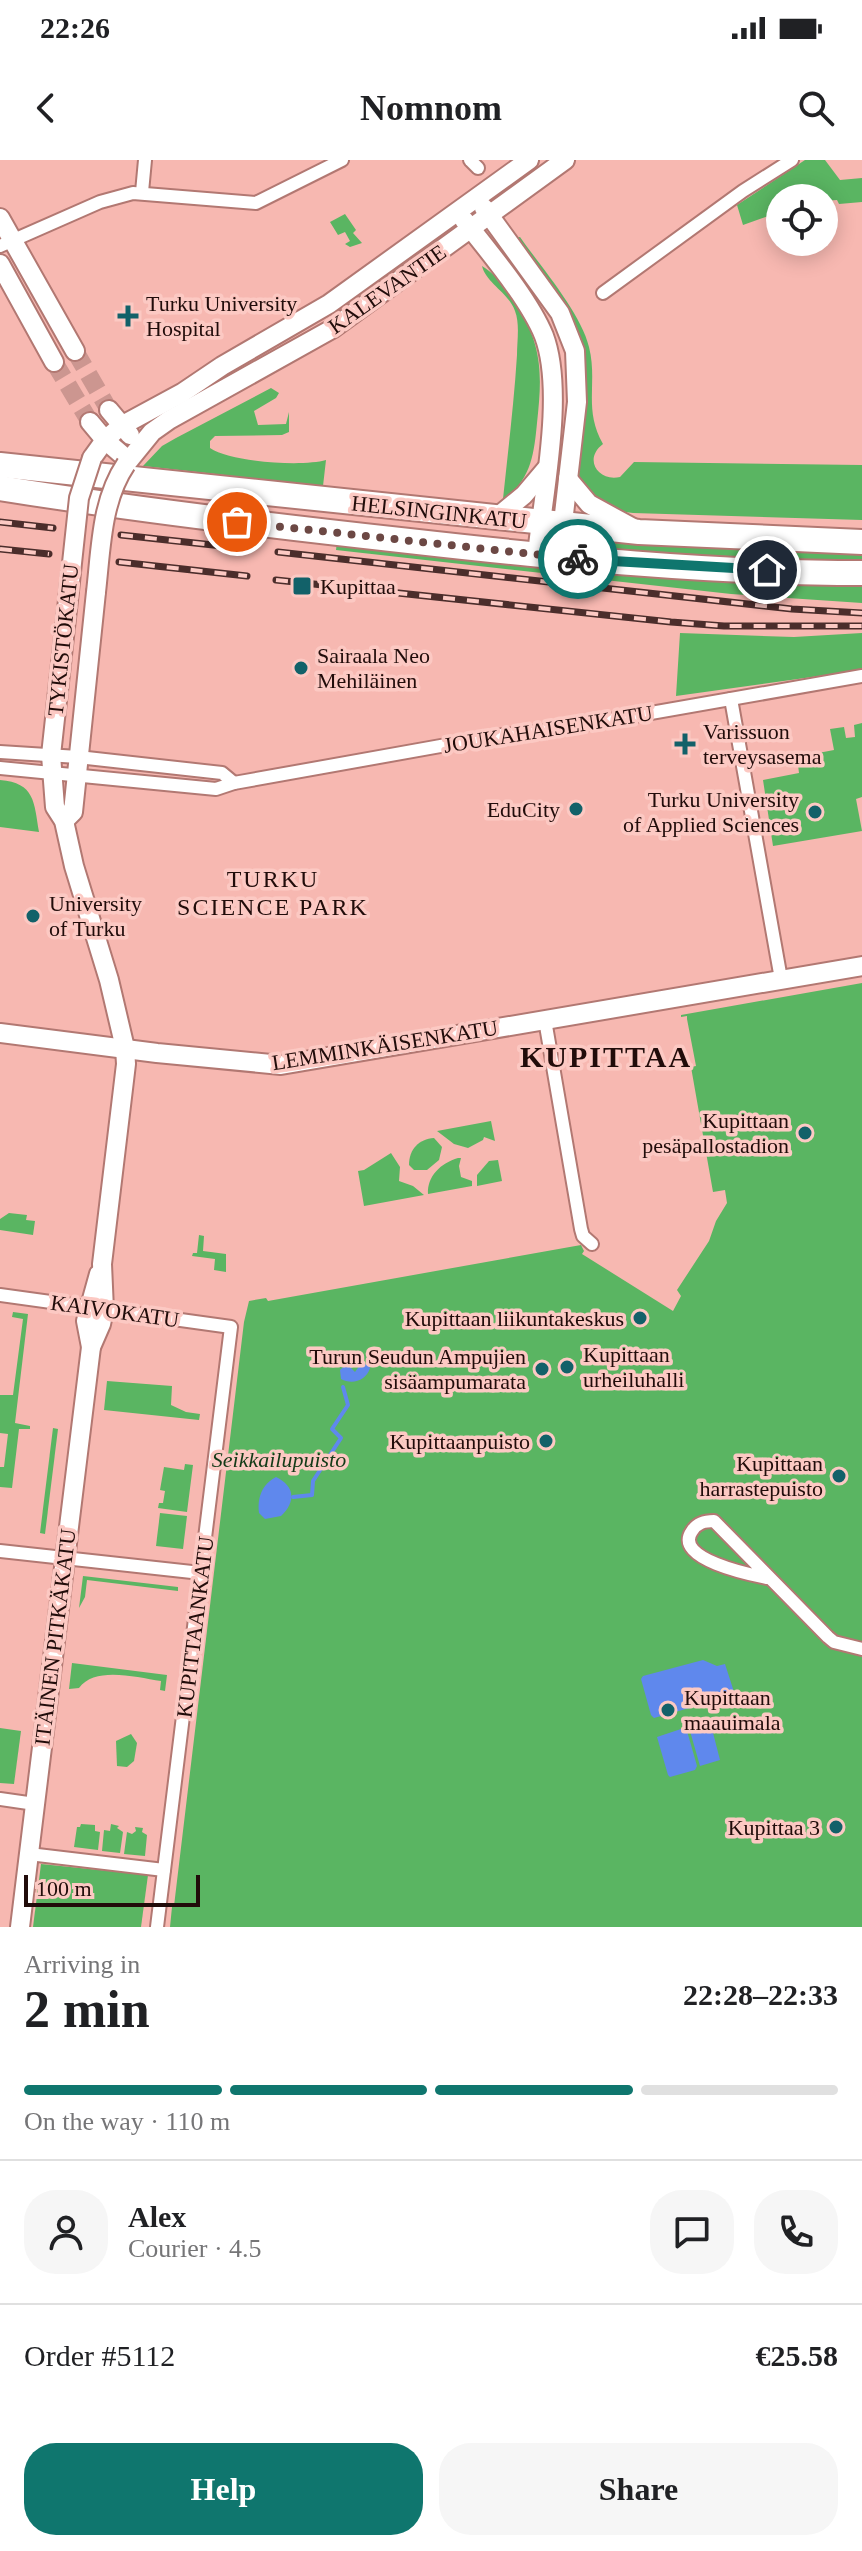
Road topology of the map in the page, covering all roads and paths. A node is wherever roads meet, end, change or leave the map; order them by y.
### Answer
1 (145, 160) edge
2 (342, 160) edge
3 (529, 160) edge
4 (565, 160) edge
5 (792, 160) edge
6 (142, 192) junction
7 (477, 198) junction
8 (458, 211) junction
9 (490, 216) junction
10 (0, 218) edge
11 (471, 229) junction
12 (6, 243) edge
13 (0, 264) edge
14 (603, 293) dead end
15 (75, 351) tunnel mouth
16 (54, 362) tunnel mouth
17 (109, 410) tunnel mouth
18 (90, 422) tunnel mouth
19 (121, 426) junction
20 (105, 440) junction
21 (141, 444) junction
22 (0, 454) edge
23 (92, 458) joint
24 (127, 462) junction
25 (0, 465) edge
26 (546, 469) junction
27 (65, 472) junction
28 (568, 479) junction
29 (0, 488) edge
30 (0, 502) edge
31 (90, 504) junction
32 (496, 518) junction
33 (551, 523) junction
34 (639, 532) junction
35 (862, 542) edge
36 (548, 556) junction
37 (862, 573) edge
38 (862, 676) edge
39 (731, 699) junction
40 (0, 752) edge
41 (51, 764) junction
42 (77, 766) junction
43 (0, 768) edge
44 (64, 821) junction
45 (862, 966) edge
46 (781, 979) junction
47 (545, 1020) junction
48 (0, 1033) edge
49 (125, 1048) junction
50 (592, 1244) dead end
51 (0, 1295) edge
52 (97, 1308) junction
53 (231, 1327) joint
54 (0, 1551) edge
55 (64, 1558) junction
56 (201, 1573) junction
57 (767, 1578) junction
58 (862, 1649) edge
59 (0, 1799) edge
60 (35, 1804) junction
61 (29, 1854) junction
62 (164, 1870) junction
63 (20, 1927) edge
64 (157, 1927) edge

1 - 6 street
2 - 6 street
3 - 7 main road, KALEVANTIE
4 - 9 main road, KALEVANTIE
5 - 14 street
6 - 12 street
7 - 8 main road, KALEVANTIE
7 - 9 main road
8 - 11 main road
8 - 19 main road, KALEVANTIE
9 - 11 main road, KALEVANTIE
9 - 28 main road
10 - 12 main road
11 - 21 main road, KALEVANTIE
11 - 26 main road
12 - 15 main road
13 - 16 main road
17 - 19 main road
18 - 20 main road
19 - 20 main road, KALEVANTIE
19 - 21 main road
20 - 23 main road, KALEVANTIE
20 - 24 main road
21 - 24 main road, KALEVANTIE
22 - 27 highway, HELSINGINKATU
23 - 41 main road, TYKISTÖKATU, bridge
24 - 42 main road, TYKISTÖKATU, bridge
25 - 27 highway, HELSINGINKATU
26 - 32 main road
26 - 33 main road
27 - 32 highway, HELSINGINKATU
28 - 33 main road
28 - 34 main road
29 - 31 highway, HELSINGINKATU
30 - 31 highway
31 - 36 highway, HELSINGINKATU
32 - 33 highway, HELSINGINKATU
33 - 34 highway, HELSINGINKATU
33 - 36 main road
34 - 35 highway, HELSINGINKATU
36 - 37 highway, HELSINGINKATU
38 - 39 street, JOUKAHAISENKATU
39 - 42 street, JOUKAHAISENKATU
39 - 46 street
40 - 41 street, JOUKAHAISENKATU
41 - 42 street, JOUKAHAISENKATU
41 - 43 street, JOUKAHAISENKATU
41 - 44 main road, TYKISTÖKATU
42 - 44 main road, TYKISTÖKATU
44 - 49 main road, TYKISTÖKATU
45 - 46 main road, LEMMINKÄISENKATU
46 - 47 main road, LEMMINKÄISENKATU
47 - 49 main road, LEMMINKÄISENKATU
47 - 50 street
48 - 49 main road, LEMMINKÄISENKATU
49 - 52 main road, ITÄINEN PITKÄKATU
51 - 52 street, KAIVOKATU
52 - 53 street, KAIVOKATU
52 - 55 main road, ITÄINEN PITKÄKATU
53 - 56 street, KUPITTAANKATU
54 - 55 street
55 - 56 street
55 - 60 main road, ITÄINEN PITKÄKATU
56 - 62 street, KUPITTAANKATU
57 - 57 street
57 - 58 street
59 - 60 street
60 - 61 main road, ITÄINEN PITKÄKATU
61 - 62 street
61 - 63 main road, ITÄINEN PITKÄKATU
62 - 64 street, KUPITTAANKATU

